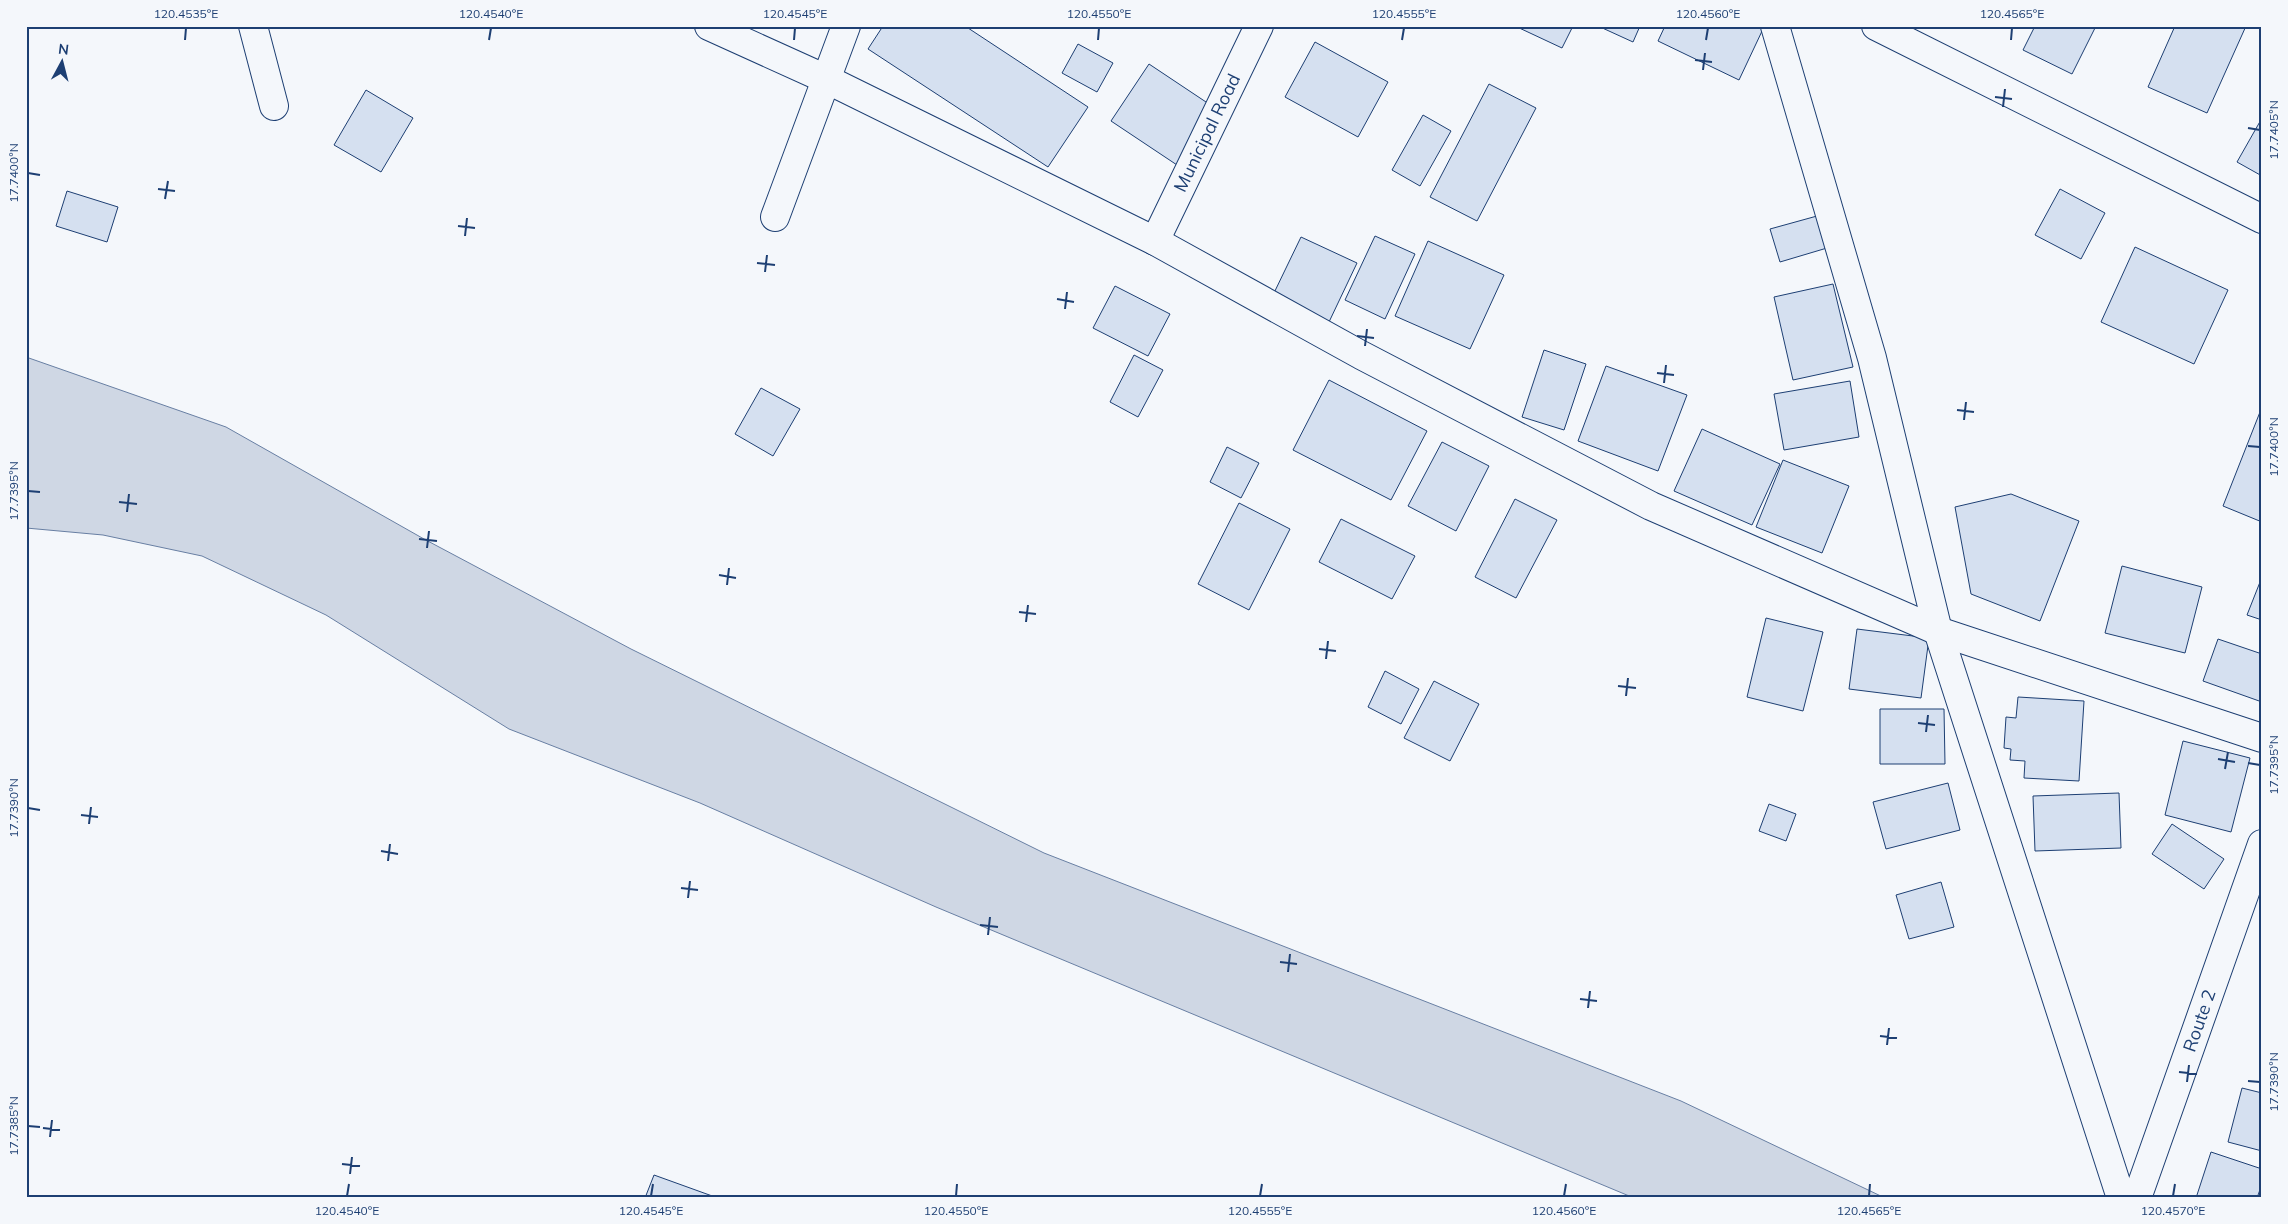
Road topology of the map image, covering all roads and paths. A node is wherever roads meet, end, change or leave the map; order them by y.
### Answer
1 (253, 26) edge
2 (709, 26) edge
3 (846, 26) edge
4 (1260, 26) edge
5 (1775, 26) edge
6 (1876, 26) edge
7 (826, 79) junction
8 (274, 106) dead end
9 (775, 217) dead end
10 (2262, 219) edge
11 (1155, 241) junction
12 (1938, 631) junction
13 (2262, 738) edge
14 (2262, 844) edge
15 (2121, 1198) edge
16 (2137, 1198) edge

1 - 8 main road
2 - 7 main road
3 - 7 main road
4 - 11 main road, Municipal Road
5 - 12 main road
6 - 10 main road
7 - 9 main road
7 - 11 main road
11 - 12 main road
12 - 13 main road
12 - 15 main road
14 - 16 main road, Route 2

